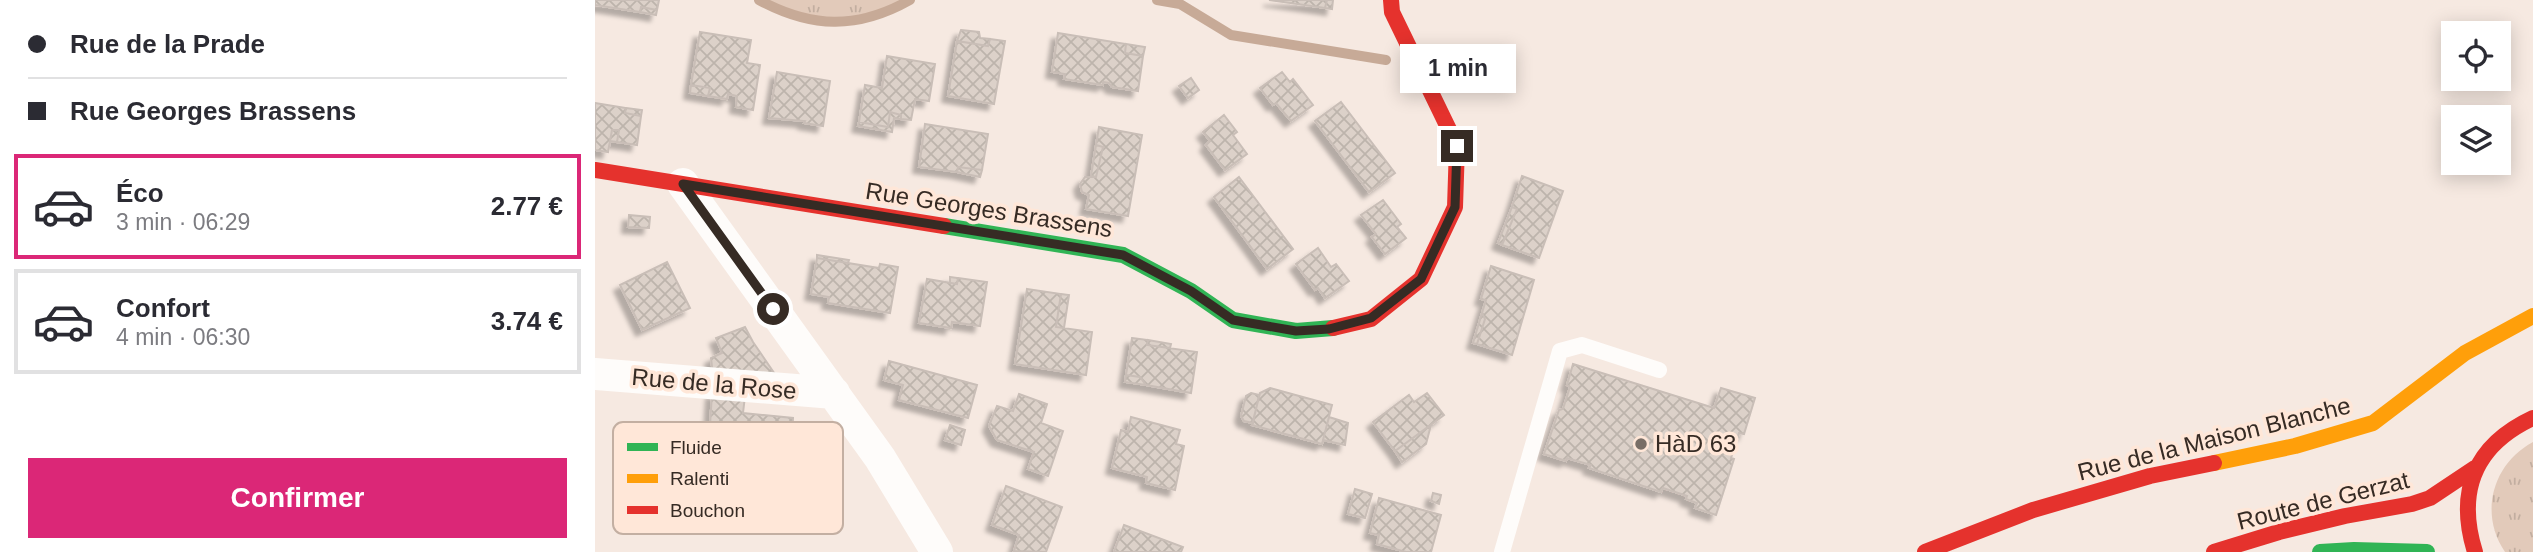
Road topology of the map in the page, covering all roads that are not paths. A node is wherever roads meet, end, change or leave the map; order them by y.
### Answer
1 (1391, 0) edge
2 (595, 170) edge
3 (683, 184) junction
4 (2533, 316) edge
5 (1659, 370) dead end
6 (595, 374) edge
7 (834, 393) junction
8 (2533, 418) edge
9 (2475, 468) junction
10 (937, 552) edge
11 (1502, 552) edge
12 (1925, 552) edge
13 (2214, 552) edge
14 (2320, 552) edge
15 (2427, 552) edge
16 (2475, 552) edge

1 - 3 street, Rue Georges Brassens
2 - 3 street, Rue Georges Brassens
3 - 7 street
4 - 12 street, Rue de la Maison Blanche
5 - 11 lane
6 - 7 street, Rue de la Rose
7 - 10 street
8 - 9 street
9 - 13 street, Route de Gerzat
9 - 16 street
14 - 15 street, Route de Gerzat

